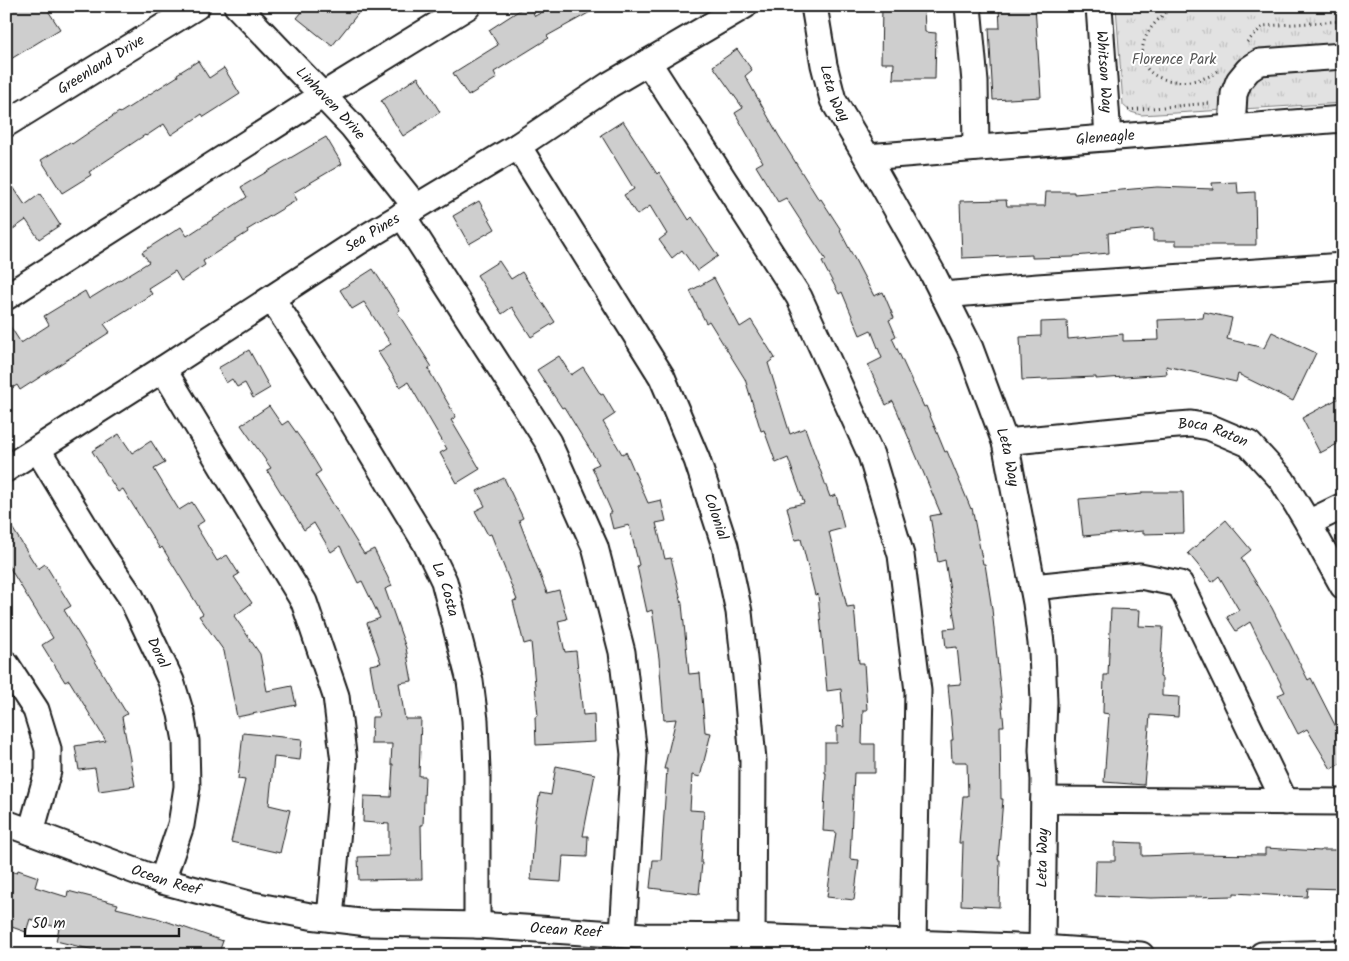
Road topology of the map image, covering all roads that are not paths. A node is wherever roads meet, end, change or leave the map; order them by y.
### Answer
1 (197, 6) edge
2 (237, 6) edge
3 (468, 6) edge
4 (744, 6) edge
5 (814, 6) edge
6 (968, 6) edge
7 (1099, 6) edge
8 (1343, 56) edge
9 (648, 62) junction
10 (323, 94) junction
11 (1343, 119) edge
12 (6, 124) edge
13 (1232, 128) junction
14 (1108, 137) junction
15 (518, 146) junction
16 (976, 148) junction
17 (867, 157) junction
18 (409, 211) junction
19 (1343, 266) edge
20 (943, 295) junction
21 (6, 297) edge
22 (272, 299) junction
23 (164, 369) junction
24 (1005, 442) junction
25 (38, 450) junction
26 (6, 469) edge
27 (1343, 506) edge
28 (1308, 523) junction
29 (1343, 586) edge
30 (1033, 587) junction
31 (6, 664) edge
32 (1044, 800) junction
33 (1285, 802) junction
34 (1343, 802) edge
35 (6, 823) edge
36 (31, 832) junction
37 (162, 882) junction
38 (330, 918) junction
39 (477, 925) junction
40 (623, 934) junction
41 (752, 937) junction
42 (913, 943) junction
43 (1042, 948) junction
44 (1343, 953) edge
45 (1141, 955) edge
46 (1262, 955) edge

1 - 12 street, Greenland Drive
2 - 10 street, Linhaven Drive
3 - 10 street
4 - 9 street, Sea Pines
5 - 17 street, Leta Way
6 - 16 street
7 - 14 street, Whitson Way
8 - 13 street
9 - 15 street, Sea Pines
9 - 42 street
10 - 18 street, Linhaven Drive
10 - 21 street
11 - 13 street, Gleneagle
13 - 14 street, Gleneagle
14 - 16 street, Gleneagle
15 - 18 street, Sea Pines
15 - 41 street, Colonial
16 - 17 street, Gleneagle
17 - 20 street, Leta Way
18 - 22 street, Sea Pines
18 - 40 street, Linhaven Drive
19 - 20 street
20 - 24 street, Leta Way
22 - 23 street, Sea Pines
22 - 39 street, La Costa
23 - 25 street, Sea Pines
23 - 38 street
24 - 28 street, Boca Raton
24 - 30 street, Leta Way
25 - 26 street, Sea Pines
25 - 37 street, Doral
27 - 28 street
28 - 29 street, Boca Raton
30 - 32 street, Leta Way
30 - 33 street
31 - 36 street
32 - 33 street
32 - 43 street, Leta Way
33 - 34 street
35 - 36 street, Ocean Reef
36 - 37 street, Ocean Reef
37 - 38 street, Ocean Reef
38 - 39 street, Ocean Reef
39 - 40 street, Ocean Reef
40 - 41 street, Ocean Reef
41 - 42 street, Ocean Reef
42 - 43 street, Ocean Reef
43 - 45 street, Ocean Reef
44 - 46 street

